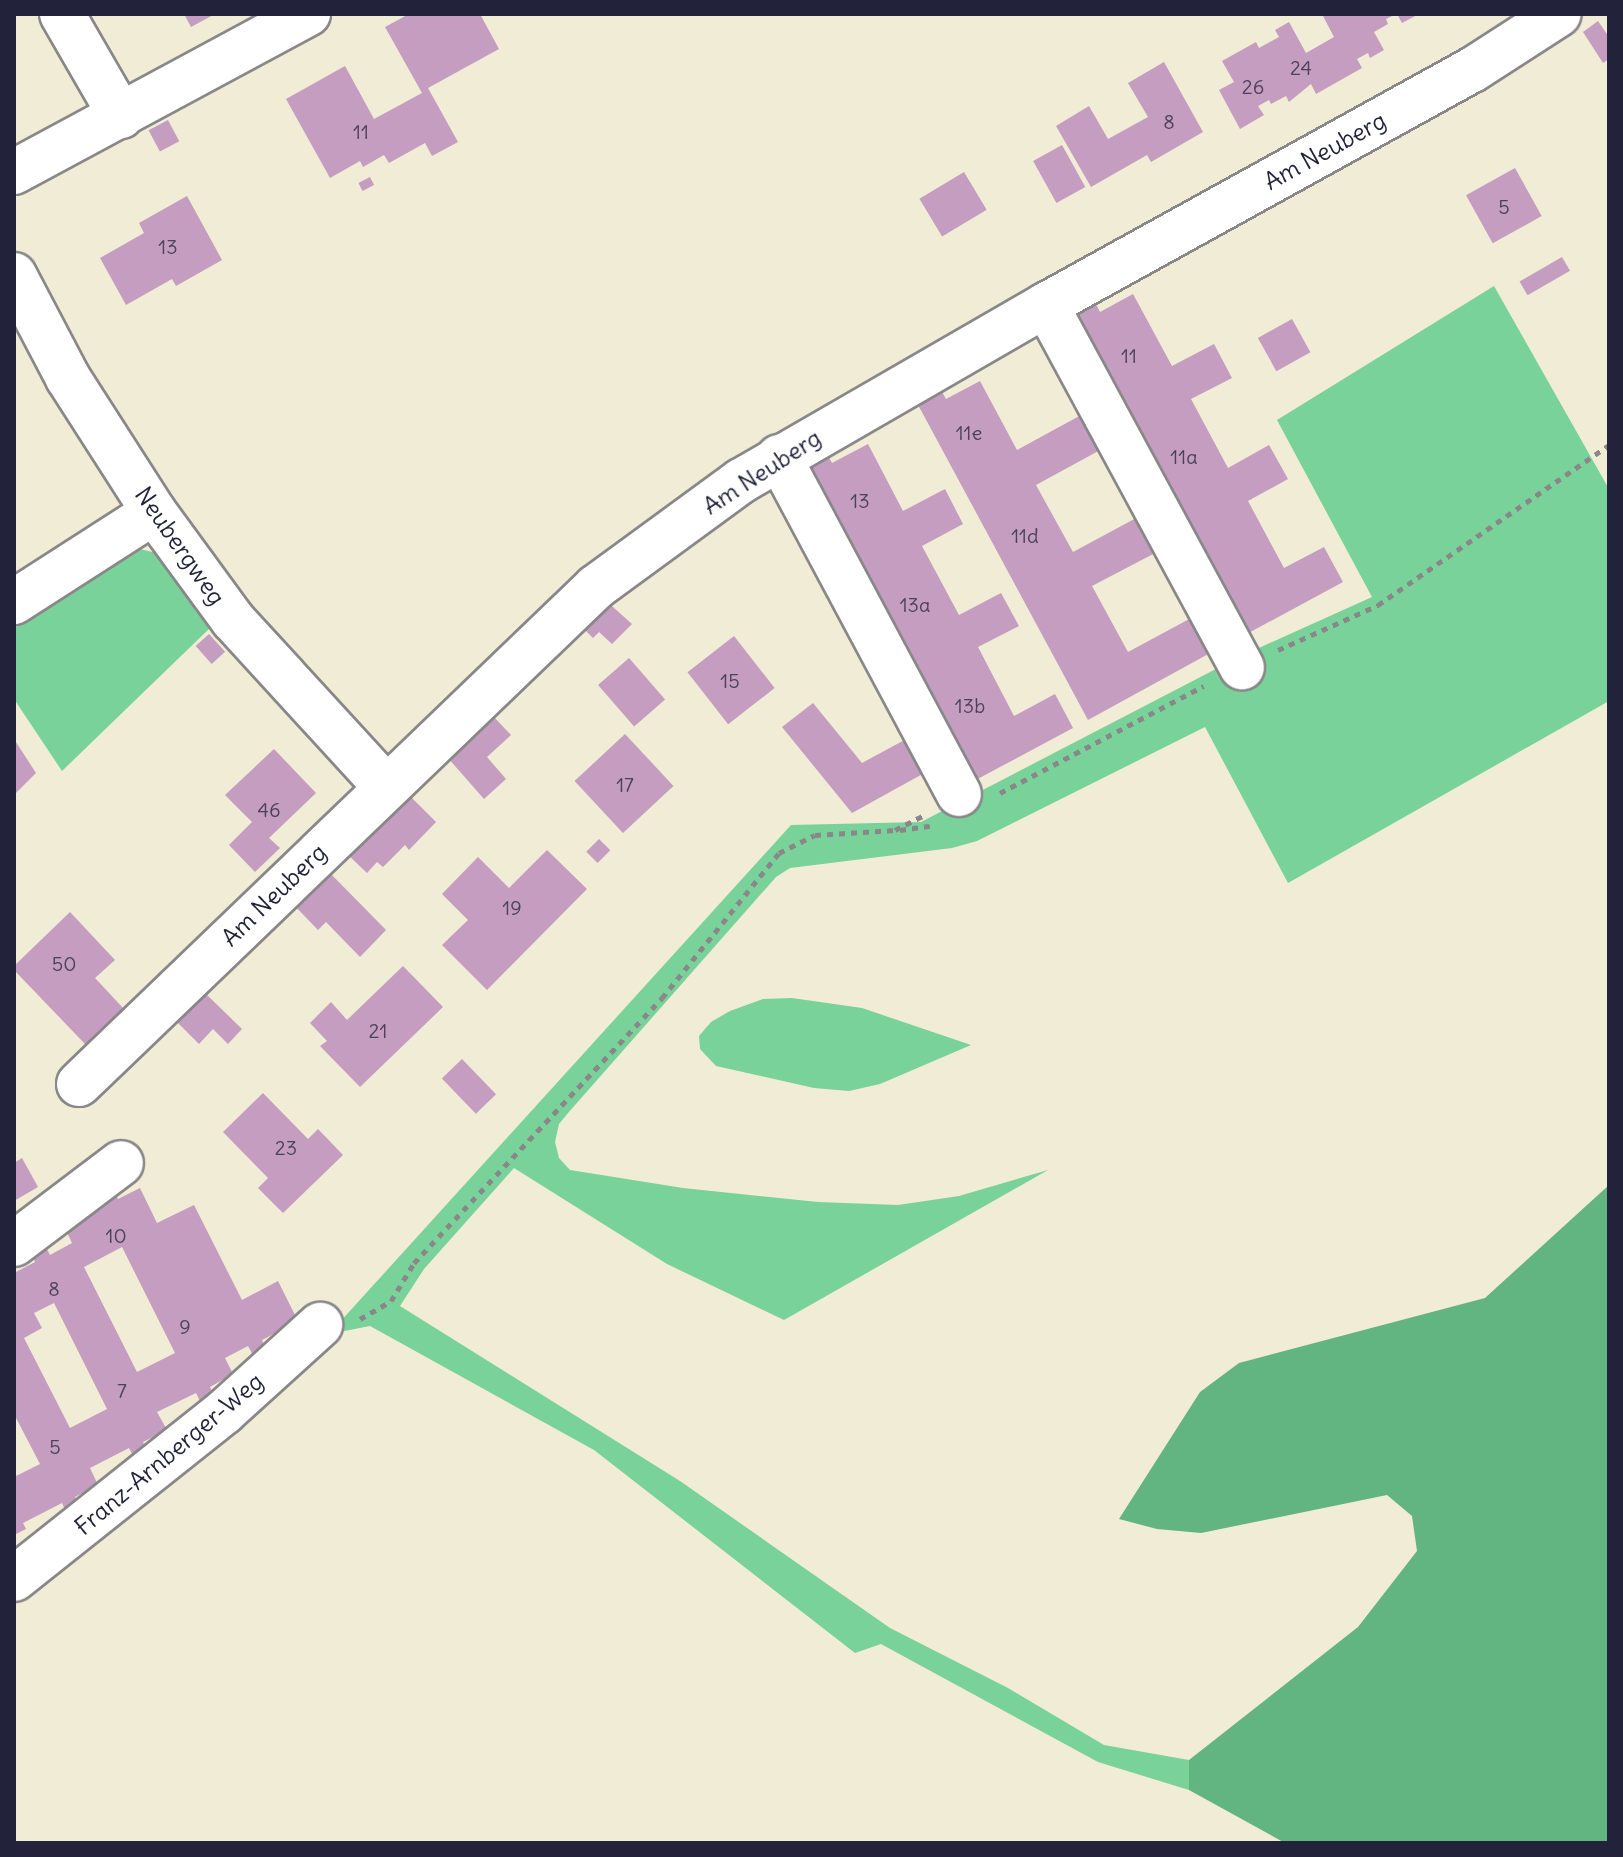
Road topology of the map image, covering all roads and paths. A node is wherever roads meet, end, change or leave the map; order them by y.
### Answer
1 (62, 14) edge
2 (308, 14) edge
3 (1559, 14) edge
4 (121, 116) junction
5 (14, 172) edge
6 (14, 275) edge
7 (1046, 305) junction
8 (779, 457) junction
9 (154, 512) junction
10 (14, 602) edge
11 (1242, 667) dead end
12 (386, 787) junction
13 (959, 794) dead end
14 (920, 818) dead end
15 (79, 1084) dead end
16 (121, 1163) dead end
17 (14, 1244) edge
18 (320, 1325) joint
19 (14, 1579) edge

1 - 4 street
2 - 4 street
3 - 7 street, Am Neuberg
4 - 5 street
6 - 9 street, Neubergweg
7 - 8 street, Am Neuberg
7 - 11 street
8 - 12 street, Am Neuberg
8 - 13 street
9 - 10 street
9 - 12 street, Neubergweg
12 - 15 street, Am Neuberg
14 - 18 path
16 - 17 street
18 - 19 street, Franz-Arnberger-Weg

